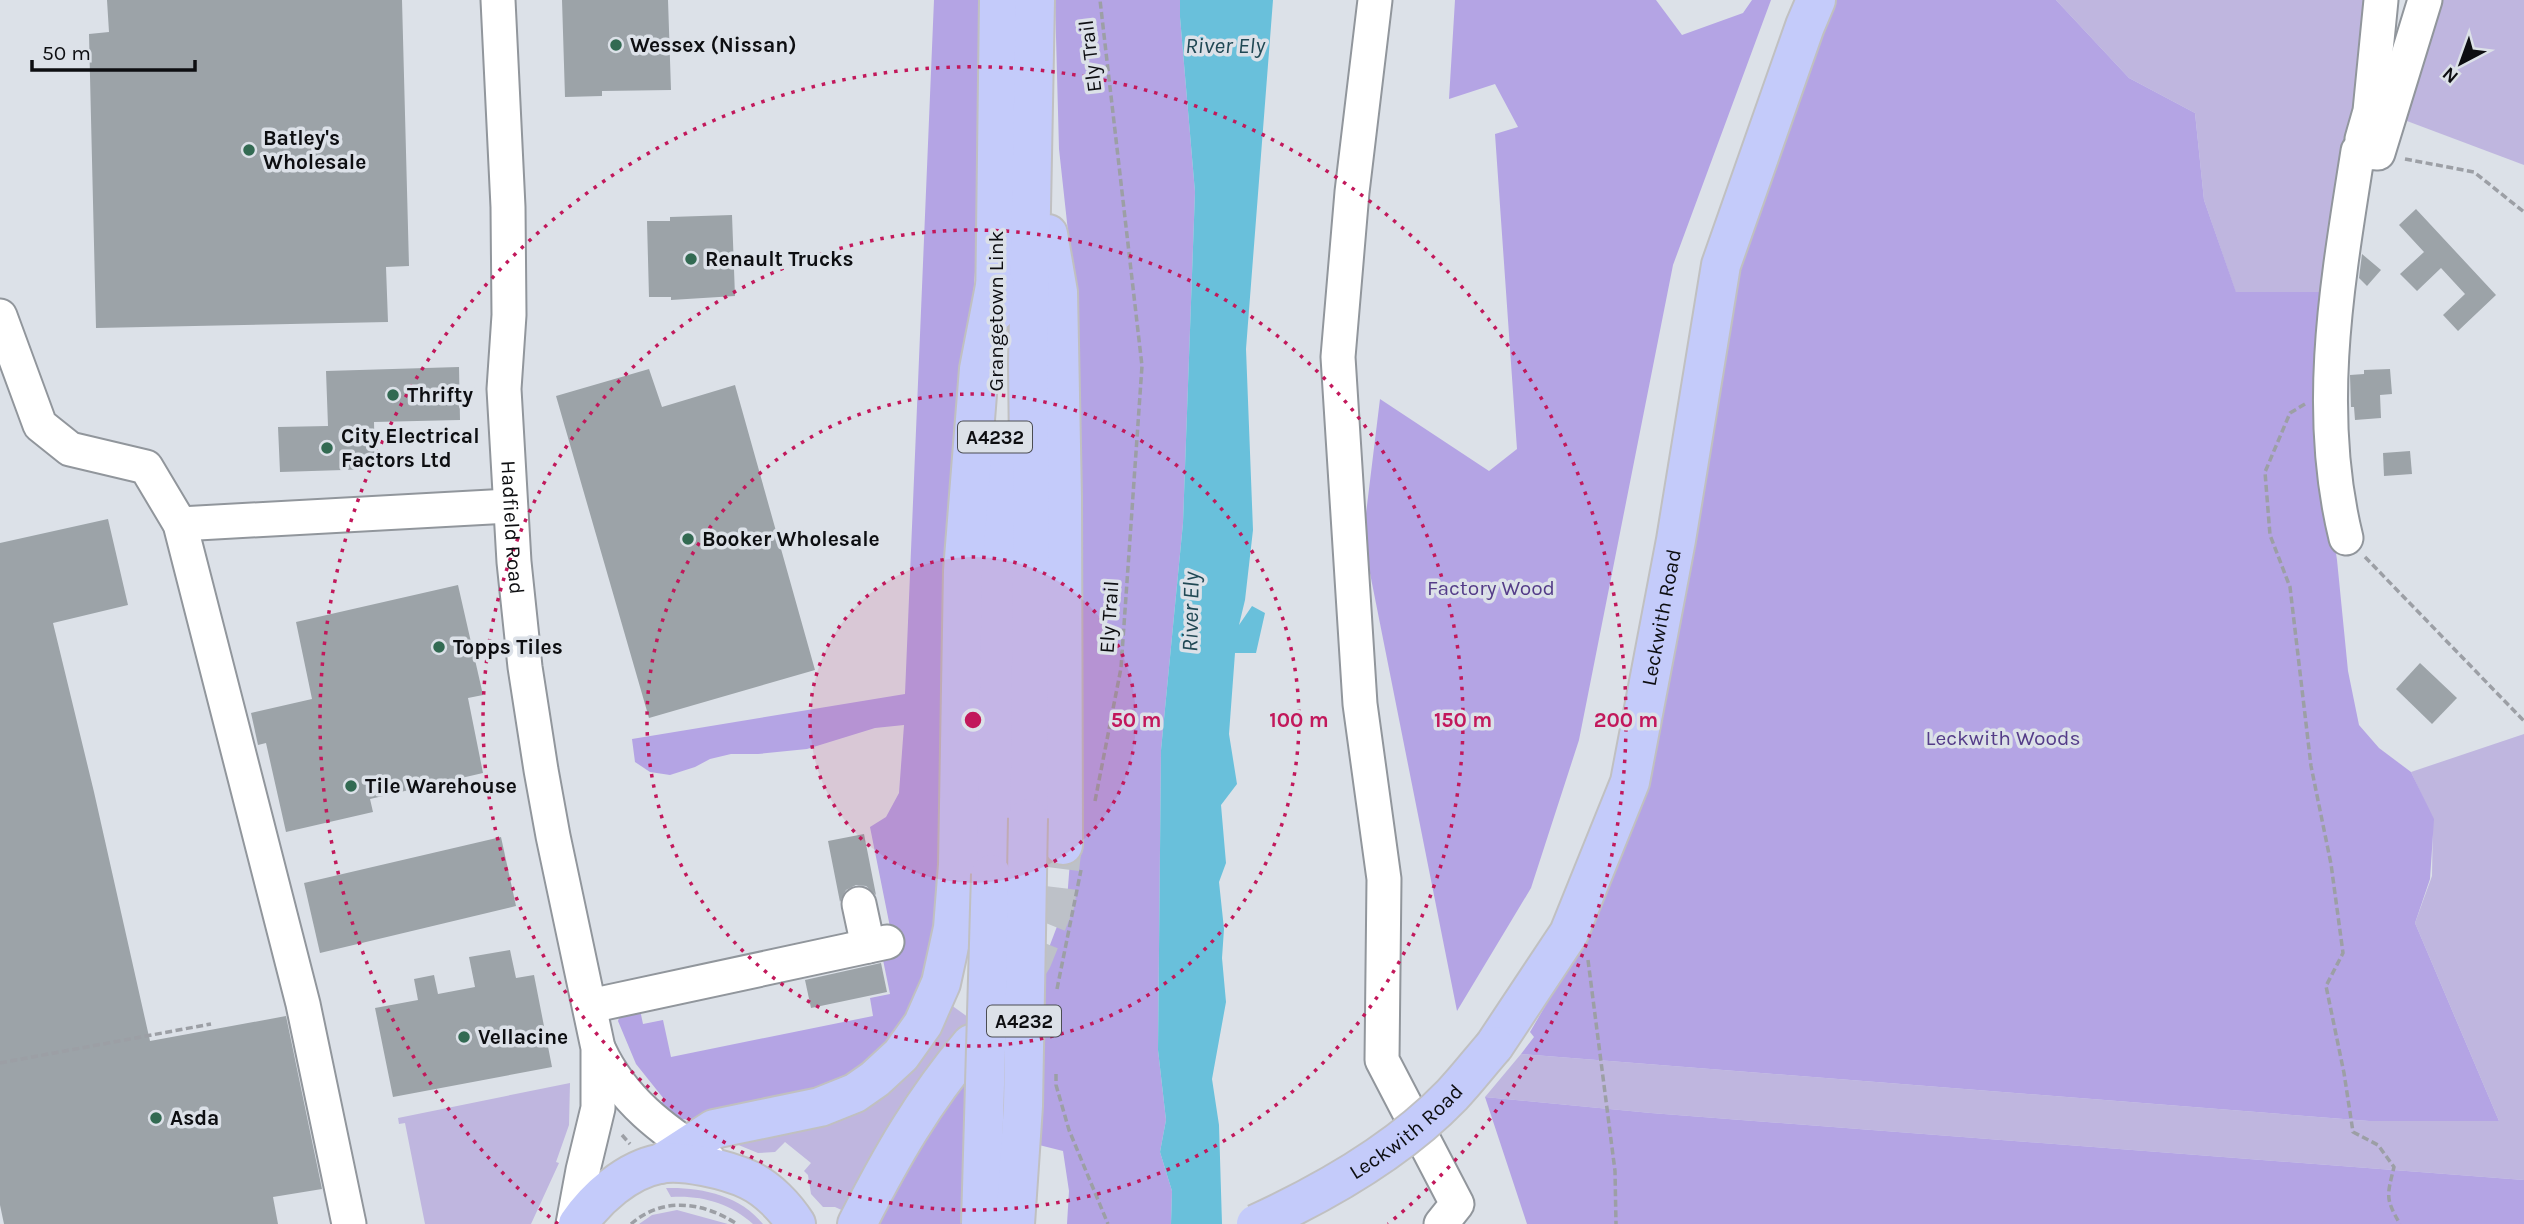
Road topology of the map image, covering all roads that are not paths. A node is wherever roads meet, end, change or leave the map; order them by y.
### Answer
1 (498, 0) edge
2 (999, 0) edge
3 (1035, 0) edge
4 (1376, 0) edge
5 (1816, 0) edge
6 (2381, 0) edge
7 (2425, 0) edge
8 (1033, 150) junction
9 (2368, 152) junction
10 (995, 286) junction
11 (0, 316) edge
12 (509, 506) junction
13 (180, 524) junction
14 (2346, 538) road end
15 (1072, 856) tunnel mouth
16 (859, 904) dead end
17 (590, 1006) junction
18 (971, 1044) dead end
19 (598, 1048) junction
20 (669, 1169) junction
21 (349, 1224) edge
22 (575, 1224) edge
23 (796, 1224) edge
24 (858, 1224) edge
25 (981, 1224) edge
26 (1015, 1224) edge
27 (1256, 1224) edge
28 (1441, 1224) edge

1 - 12 street, Hadfield Road
2 - 10 main road, Grangetown Link / A4232
3 - 8 main road, Grangetown Link / A4232
4 - 28 street
5 - 27 main road, Leckwith Road, bridge
6 - 9 street
7 - 9 street
8 - 15 main road
8 - 26 main road, Grangetown Link / A4232, bridge
9 - 14 street
10 - 20 main road
10 - 25 main road, Grangetown Link / A4232, bridge
11 - 13 street
12 - 13 street
12 - 17 street, Hadfield Road
13 - 21 street
16 - 17 street
17 - 19 street, Hadfield Road
18 - 24 main road
19 - 20 street
19 - 22 street
20 - 22 main road
20 - 23 main road

